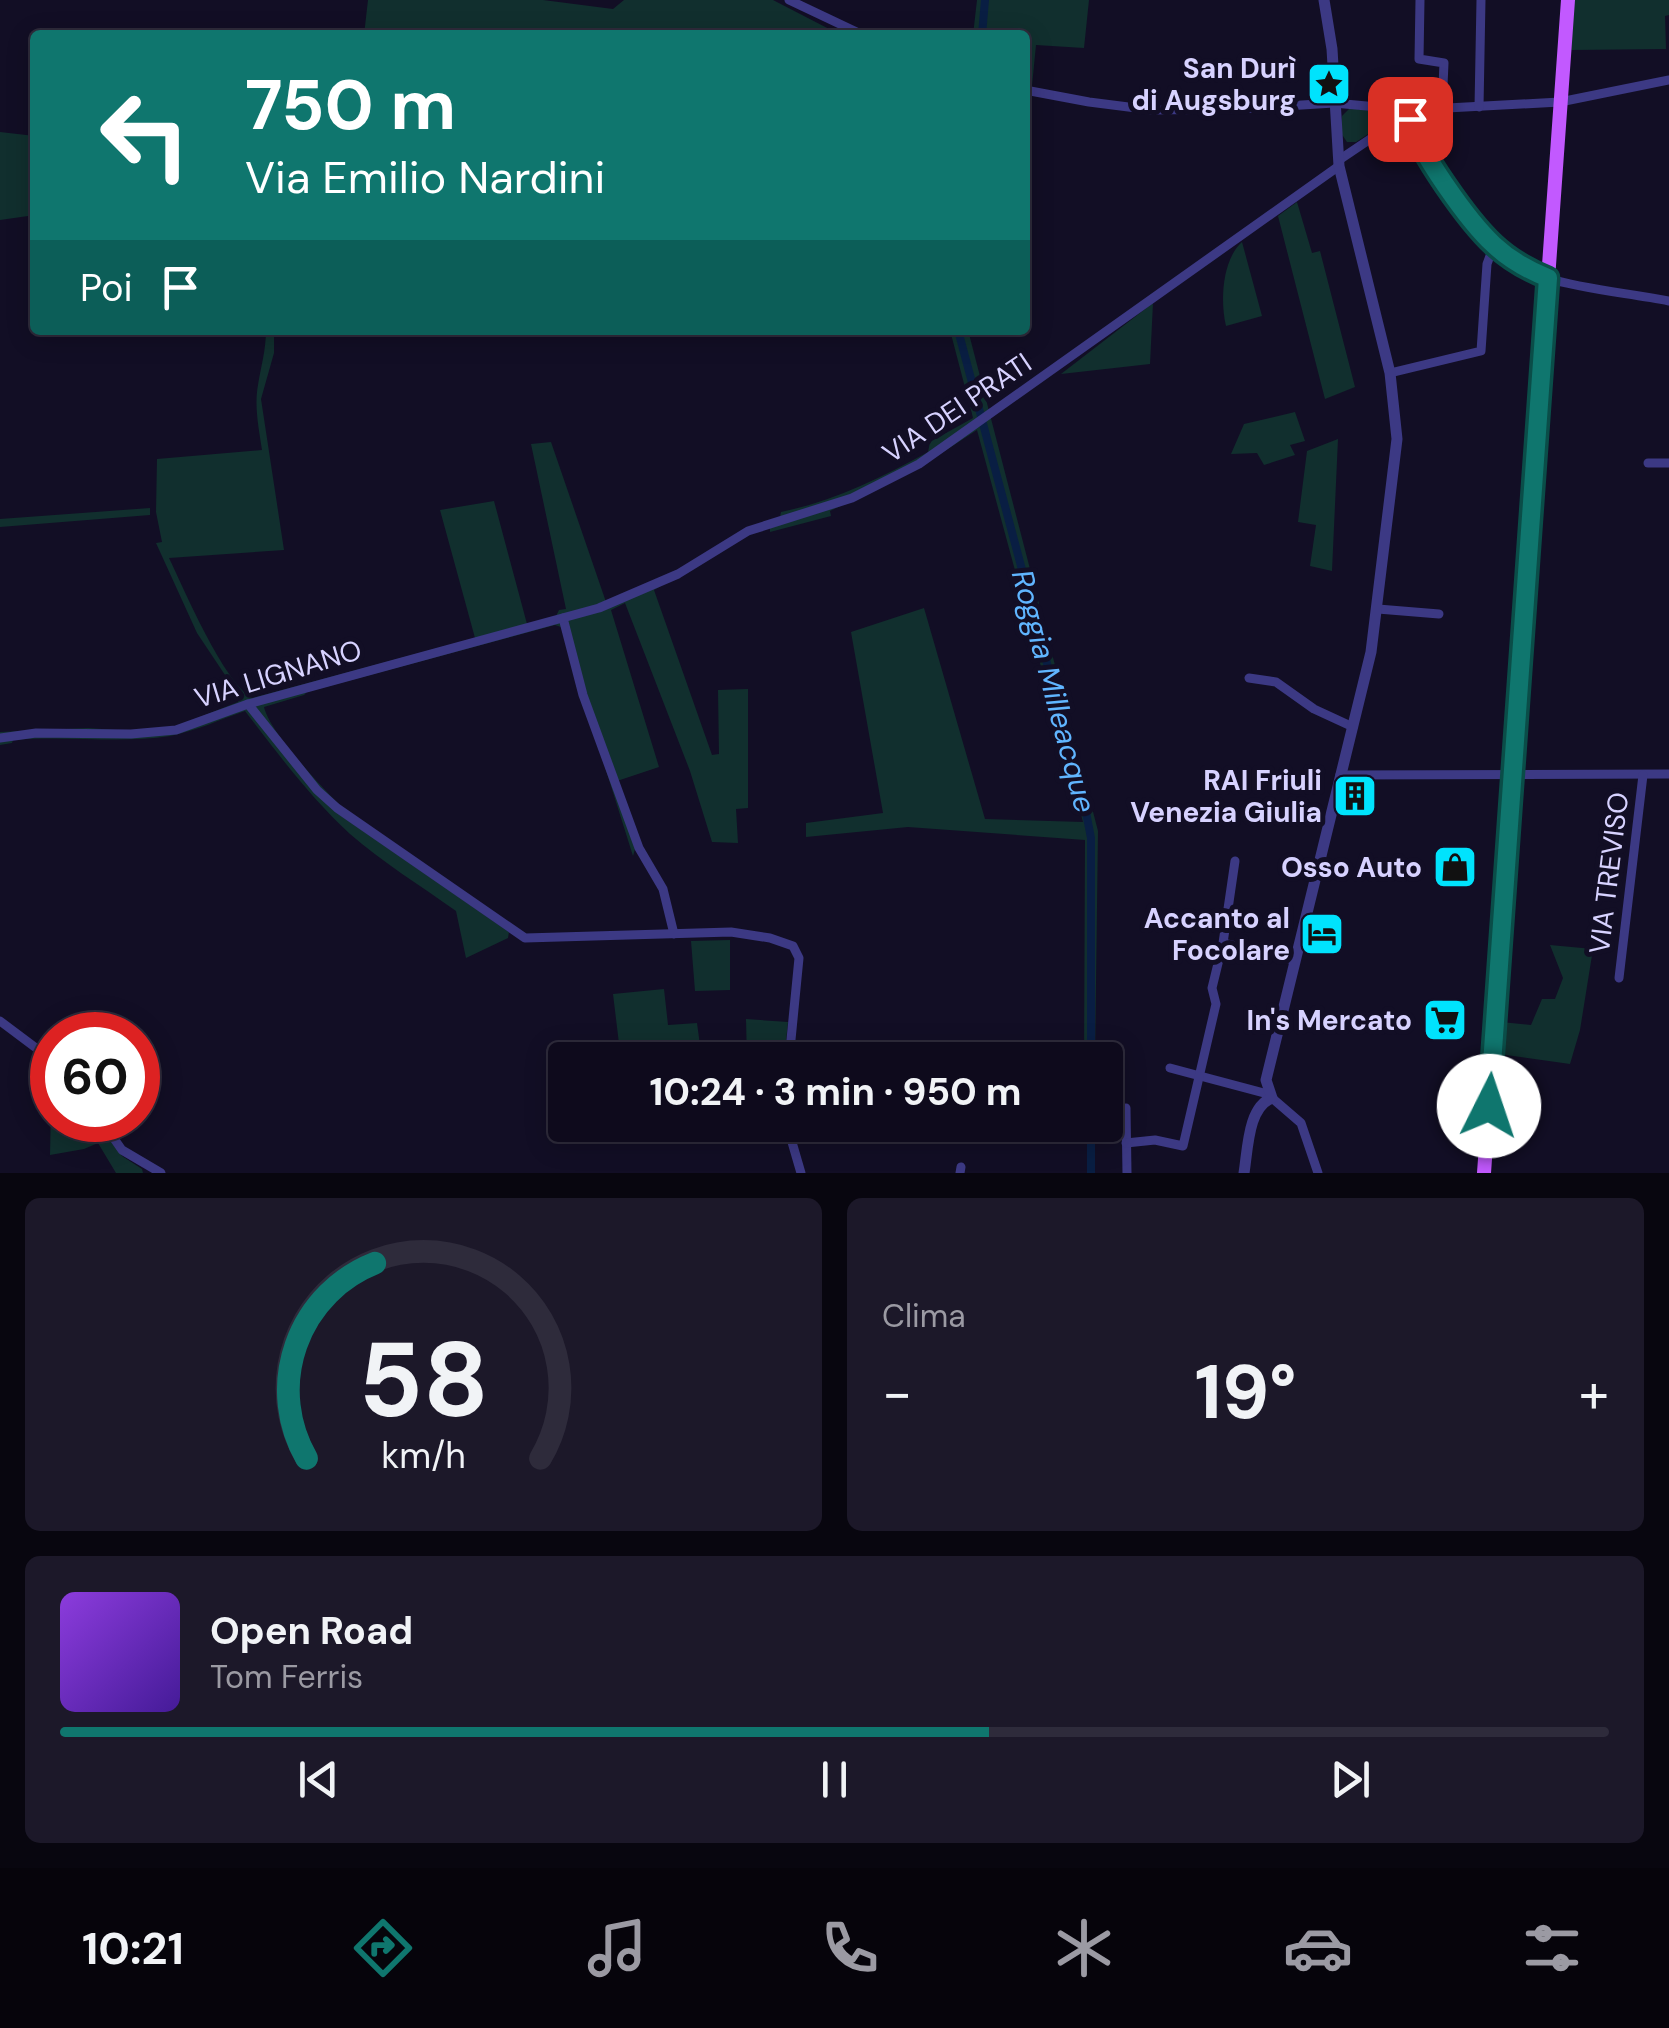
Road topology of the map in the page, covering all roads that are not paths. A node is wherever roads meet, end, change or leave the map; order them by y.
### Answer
1 (789, 0) edge
2 (1324, 0) edge
3 (1420, 0) edge
4 (1481, 0) edge
5 (1568, 0) edge
6 (852, 30) edge
7 (1669, 80) edge
8 (1030, 91) edge
9 (1560, 102) junction
10 (1334, 103) junction
11 (1479, 107) junction
12 (1442, 108) junction
13 (1398, 110) junction
14 (1410, 110) junction
15 (1339, 163) junction
16 (1494, 245) junction
17 (1548, 278) junction
18 (1669, 300) edge
19 (1390, 373) junction
20 (1648, 463) dead end
21 (1669, 463) edge
22 (1378, 609) junction
23 (1439, 614) dead end
24 (564, 618) junction
25 (1249, 678) dead end
26 (248, 704) junction
27 (1353, 726) junction
28 (0, 738) edge
29 (1512, 773) junction
30 (1643, 774) junction
31 (1669, 774) edge
32 (1340, 775) junction
33 (1235, 862) dead end
34 (674, 934) junction
35 (1223, 942) junction
36 (1294, 960) junction
37 (1619, 978) dead end
38 (0, 1021) edge
39 (790, 1042) edge
40 (30, 1044) edge
41 (1170, 1068) dead end
42 (1200, 1075) junction
43 (1267, 1096) junction
44 (1126, 1108) dead end
45 (116, 1142) edge
46 (792, 1142) edge
47 (1126, 1143) junction
48 (161, 1173) edge
49 (800, 1173) edge
50 (1127, 1173) edge
51 (1244, 1173) edge
52 (1318, 1173) edge
53 (1484, 1173) edge

1 - 6 street
2 - 10 street
3 - 12 street
4 - 11 street
5 - 9 main road
7 - 9 street
8 - 10 street
9 - 11 street
9 - 17 main road
10 - 13 street
10 - 15 street
11 - 12 street
12 - 14 street
13 - 14 street
13 - 15 street, VIA DEI PRATI
14 - 16 street
15 - 19 street
15 - 24 street, VIA DEI PRATI
16 - 17 street
16 - 19 street
17 - 18 street
17 - 29 main road
19 - 22 street
20 - 21 street
22 - 23 street
22 - 27 street
24 - 26 street, VIA LIGNANO
24 - 34 street
25 - 27 street
26 - 28 street, VIA LIGNANO
26 - 34 street
27 - 32 street
29 - 30 street, VIA TREVISO
29 - 32 street, VIA TREVISO
29 - 53 main road
30 - 31 street, VIA TREVISO
30 - 37 street, VIA TREVISO
32 - 36 street
33 - 35 street
34 - 39 street
35 - 36 street
35 - 42 street
36 - 43 street
38 - 40 street
41 - 42 street
42 - 43 street
42 - 47 street
43 - 51 street
43 - 52 street
44 - 47 street
45 - 48 street
46 - 49 street
47 - 50 street

